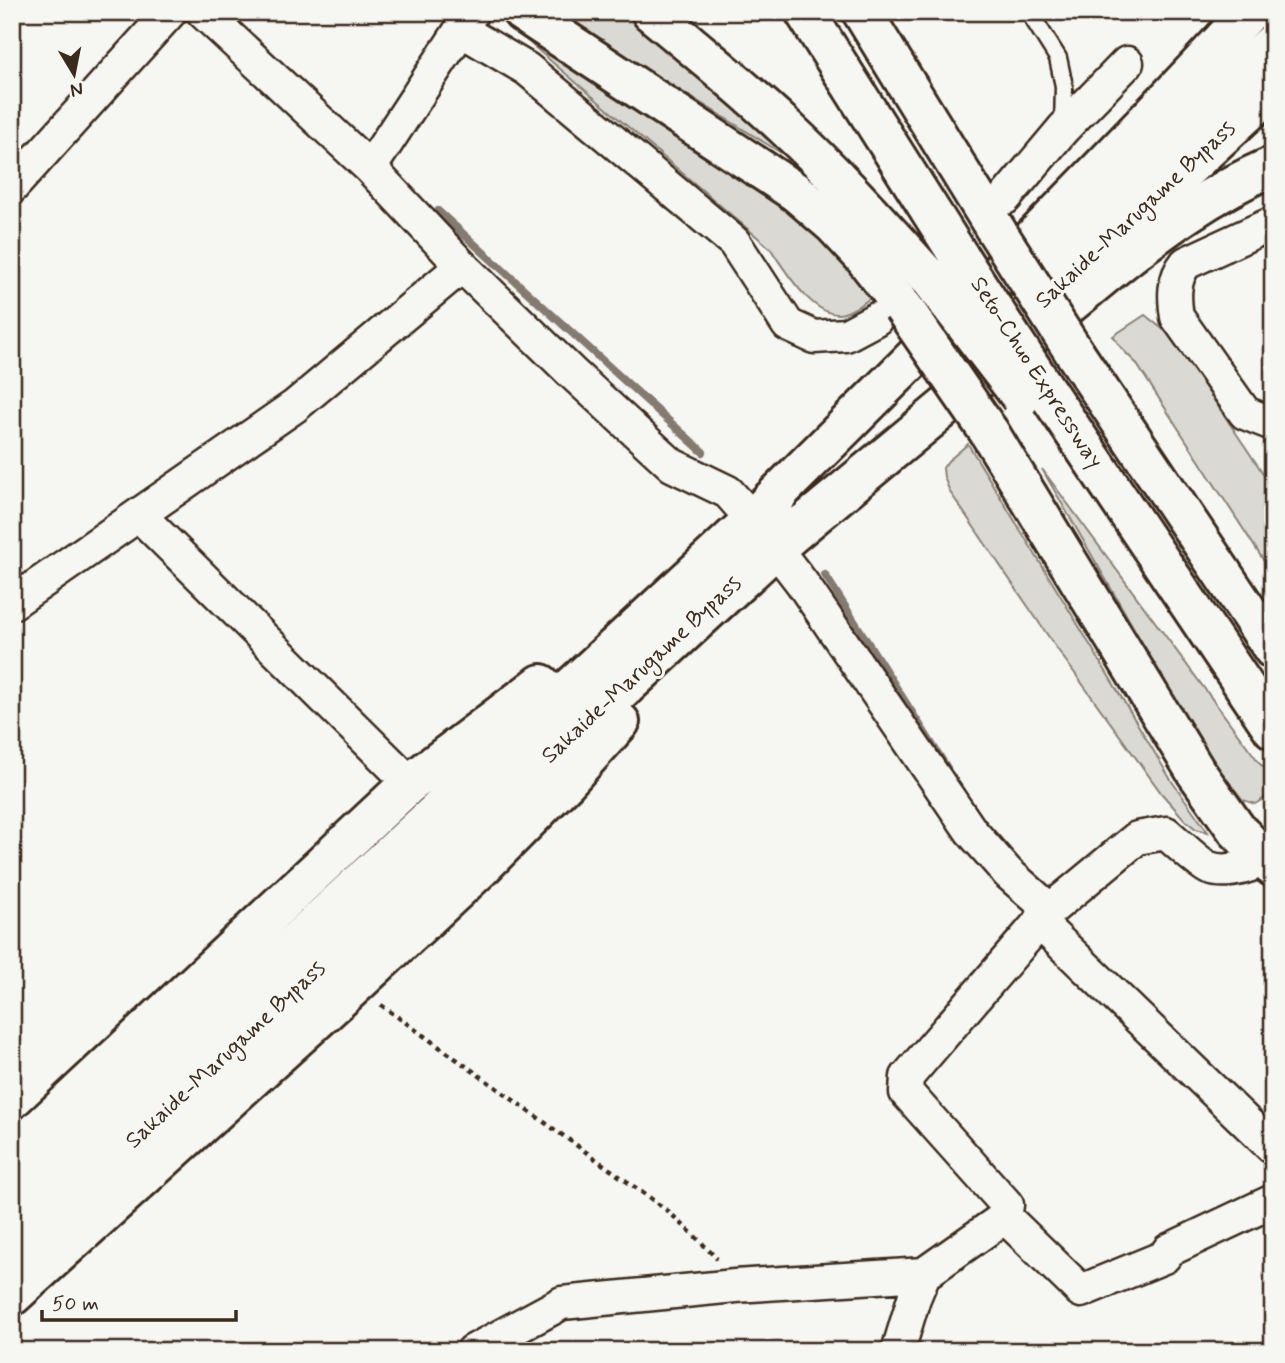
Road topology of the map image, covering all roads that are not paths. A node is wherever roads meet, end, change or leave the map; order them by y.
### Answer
1 (170, 12) edge
2 (203, 12) edge
3 (522, 12) edge
4 (650, 12) edge
5 (805, 12) edge
6 (862, 12) edge
7 (1029, 12) edge
8 (1249, 12) edge
9 (467, 21) edge
10 (1273, 43) edge
11 (1127, 63) dead end
12 (1273, 89) edge
13 (1063, 129) junction
14 (1273, 166) edge
15 (370, 168) junction
16 (12, 187) edge
17 (1000, 212) junction
18 (1273, 223) edge
19 (462, 266) junction
20 (946, 269) junction
21 (890, 313) junction
22 (1273, 424) edge
23 (139, 515) junction
24 (764, 534) junction
25 (12, 603) edge
26 (1273, 649) edge
27 (1273, 729) edge
28 (409, 784) junction
29 (1270, 860) edge
30 (1045, 916) junction
31 (1273, 1148) edge
32 (12, 1155) edge
33 (1273, 1201) edge
34 (12, 1203) edge
35 (1005, 1217) junction
36 (12, 1252) edge
37 (924, 1274) junction
38 (12, 1296) edge
39 (473, 1351) edge
40 (898, 1351) edge

1 - 16 street
2 - 15 street
3 - 21 main road
4 - 20 main road
5 - 20 main road, Seto-Chuo Expressway
6 - 17 main road, Seto-Chuo Expressway
7 - 13 lane
8 - 24 main road
9 - 15 street
9 - 21 street
10 - 24 main road, Sakaide-Marugame Bypass
11 - 13 street
12 - 24 main road, Sakaide-Marugame Bypass
13 - 17 street
14 - 24 main road
15 - 19 street
17 - 26 main road, Seto-Chuo Expressway, bridge
18 - 22 street
19 - 23 street
19 - 24 street
20 - 27 main road, bridge
21 - 29 main road, bridge
23 - 25 street
23 - 28 street
24 - 28 main road
24 - 30 street
24 - 34 main road, Sakaide-Marugame Bypass
24 - 36 main road, Sakaide-Marugame Bypass
24 - 38 main road
28 - 32 main road
29 - 30 street
30 - 31 street
30 - 35 street
33 - 35 street
35 - 37 street
37 - 39 street
37 - 40 street

